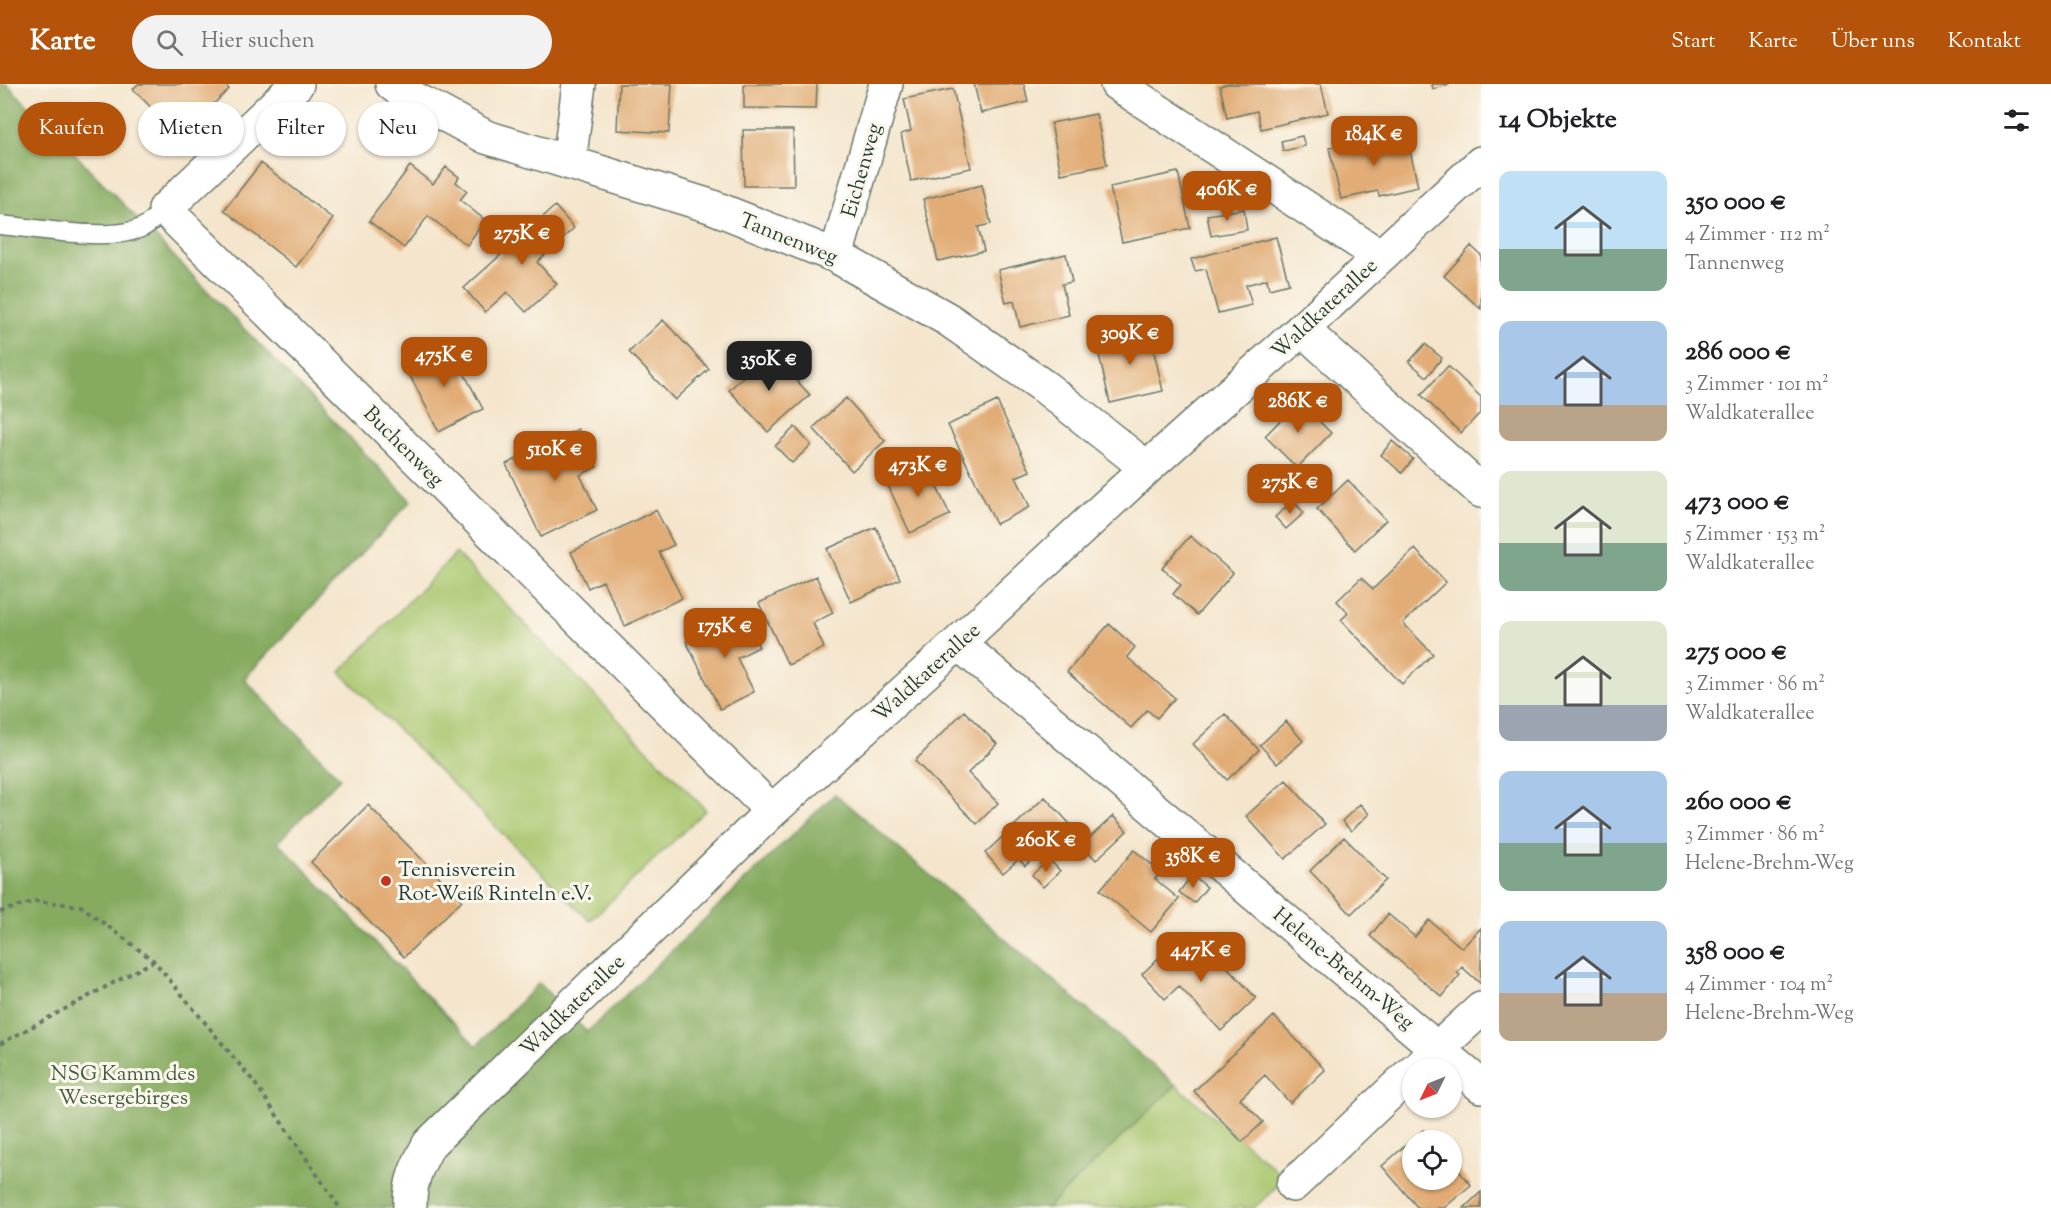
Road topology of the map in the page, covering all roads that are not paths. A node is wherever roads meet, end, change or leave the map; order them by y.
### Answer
1 (297, 84) edge
2 (392, 84) edge
3 (579, 84) edge
4 (886, 84) edge
5 (1117, 84) edge
6 (569, 163) junction
7 (1481, 163) edge
8 (165, 209) junction
9 (0, 225) edge
10 (836, 256) junction
11 (1380, 256) junction
12 (1302, 329) junction
13 (1147, 468) junction
14 (1481, 491) edge
15 (958, 643) junction
16 (772, 811) junction
17 (1481, 1009) edge
18 (1427, 1058) edge
19 (1462, 1076) edge
20 (1402, 1081) edge
21 (1481, 1086) edge
22 (1293, 1185) dead end
23 (410, 1208) edge

1 - 8 street
2 - 6 street, Tannenweg
3 - 6 street
4 - 10 street, Eichenweg
5 - 11 street
6 - 10 street, Tannenweg
7 - 11 street, Waldkaterallee
8 - 9 lane
8 - 16 street, Buchenweg
10 - 13 street, Tannenweg
11 - 12 street, Waldkaterallee
12 - 13 street, Waldkaterallee
12 - 14 street
13 - 15 street, Waldkaterallee
15 - 16 street, Waldkaterallee
15 - 18 street, Helene-Brehm-Weg
16 - 23 street, Waldkaterallee
17 - 18 street
19 - 21 street, Helene-Brehm-Weg
20 - 22 street

